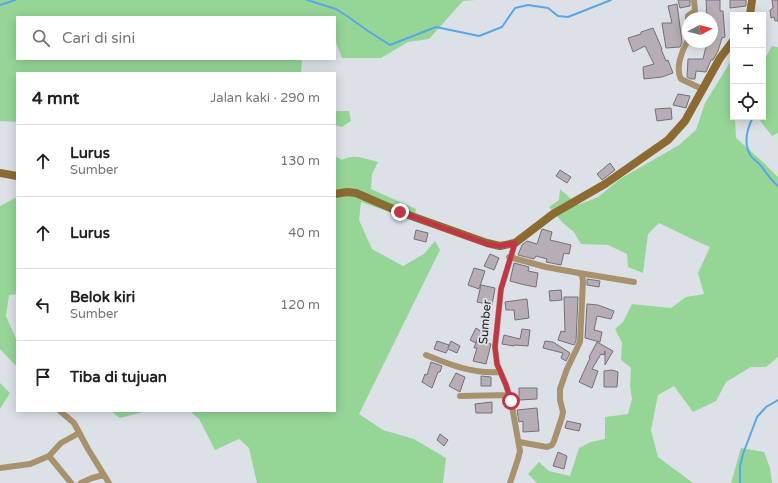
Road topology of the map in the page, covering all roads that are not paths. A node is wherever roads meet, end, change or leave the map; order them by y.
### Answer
1 (694, 0) edge
2 (752, 0) edge
3 (695, 12) edge
4 (750, 12) edge
5 (730, 45) edge
6 (684, 48) edge
7 (702, 89) junction
8 (0, 173) edge
9 (16, 176) edge
10 (336, 194) edge
11 (515, 243) junction
12 (509, 257) junction
13 (579, 273) junction
14 (634, 282) dead end
15 (426, 355) dead end
16 (500, 372) junction
17 (509, 395) junction
18 (460, 396) dead end
19 (61, 412) edge
20 (79, 433) junction
21 (519, 442) junction
22 (49, 456) junction
23 (0, 468) edge
24 (104, 474) junction
25 (71, 483) edge
26 (81, 483) edge
27 (109, 483) edge
28 (510, 483) edge

1 - 3 street
2 - 4 street
5 - 7 street
6 - 7 street
7 - 11 street
8 - 9 street
10 - 11 street
11 - 12 street, Sumber
12 - 13 street
12 - 16 street, Sumber
13 - 14 street
13 - 21 street
15 - 16 street
16 - 17 street, Sumber
17 - 18 street
17 - 21 street, Sumber
19 - 20 street
20 - 22 street
20 - 24 street
21 - 28 street, Sumber
22 - 23 street
22 - 25 street
24 - 26 street
24 - 27 street

